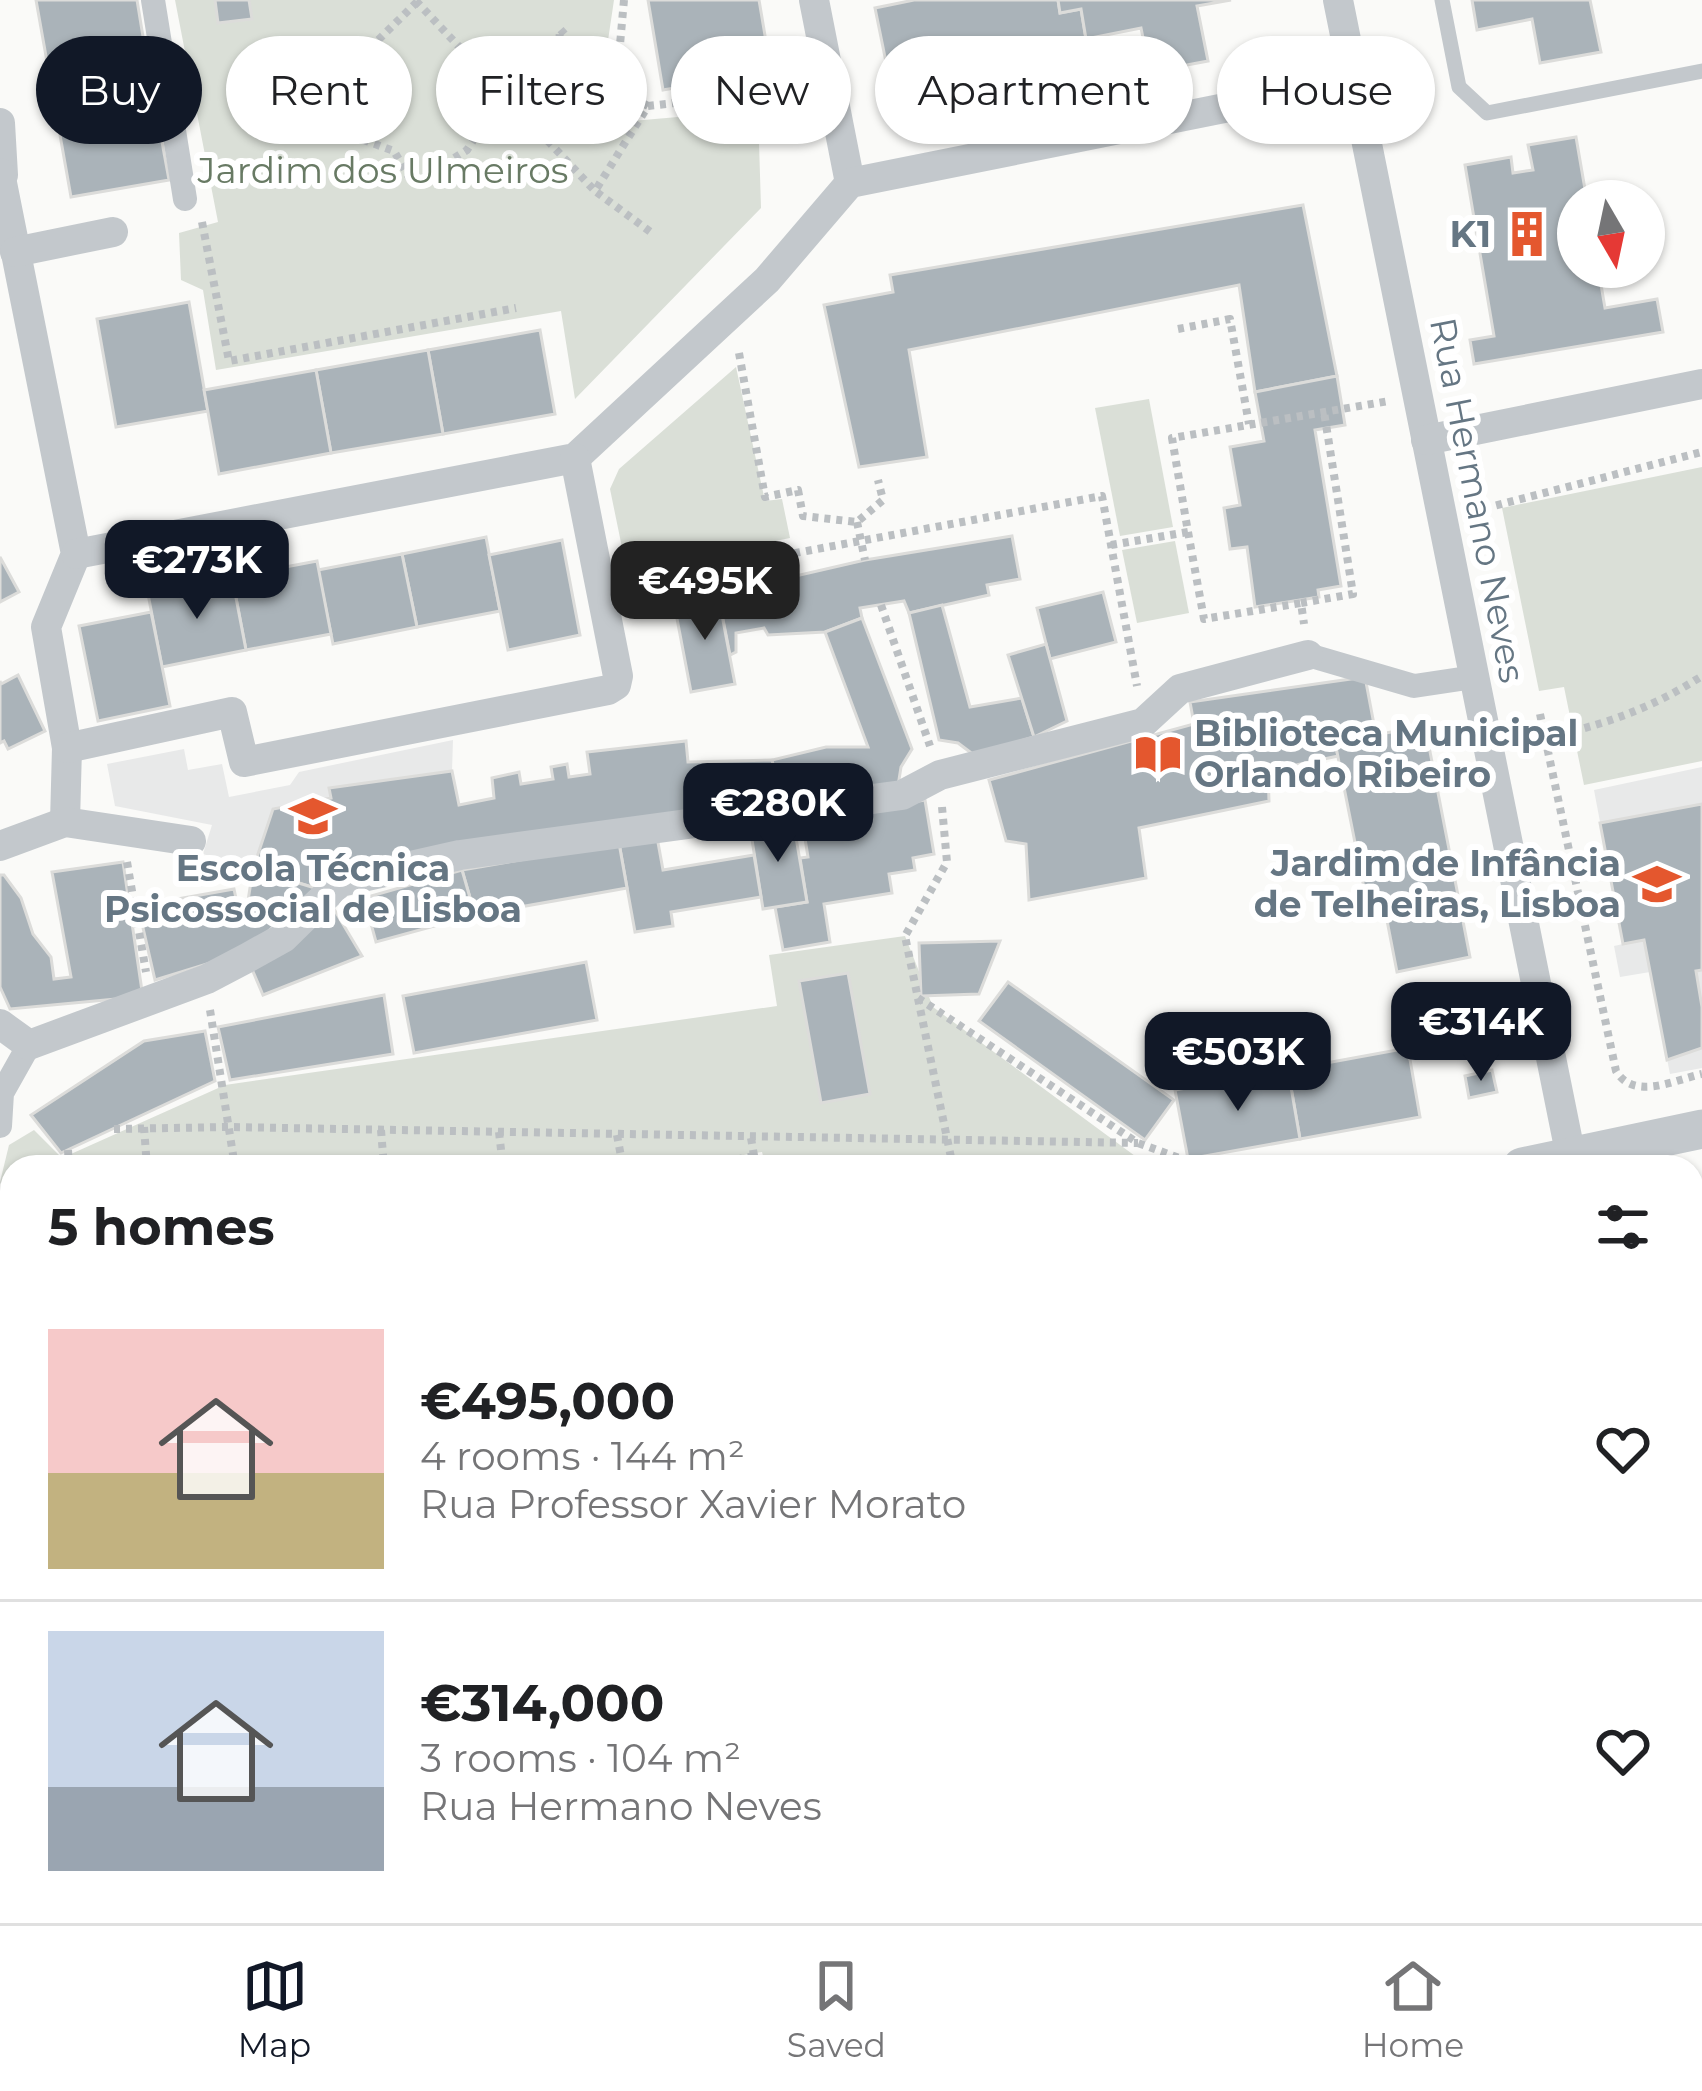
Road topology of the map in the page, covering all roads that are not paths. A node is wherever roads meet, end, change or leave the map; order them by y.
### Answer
1 (153, 0) edge
2 (814, 0) edge
3 (1338, 0) edge
4 (1442, 0) edge
5 (1345, 36) edge
6 (1702, 71) edge
7 (1217, 109) edge
8 (0, 123) edge
9 (1366, 144) edge
10 (2, 174) edge
11 (850, 183) junction
12 (193, 207) road end
13 (113, 232) dead end
14 (15, 252) junction
15 (1702, 384) edge
16 (1426, 440) junction
17 (575, 458) junction
18 (76, 554) junction
19 (1308, 655) joint
20 (1474, 676) junction
21 (67, 748) junction
22 (65, 822) junction
23 (191, 841) dead end
24 (0, 846) edge
25 (0, 1024) edge
26 (28, 1045) junction
27 (0, 1126) edge
28 (1702, 1129) edge
29 (1570, 1155) edge
30 (1579, 1155) edge

1 - 12 street
2 - 11 street
3 - 5 street, Rua Hermano Neves
4 - 6 lane
7 - 11 street
8 - 10 street
9 - 16 street, Rua Hermano Neves
10 - 14 street
11 - 17 street
13 - 14 street
14 - 18 street
15 - 16 street
16 - 20 street, Rua Hermano Neves
17 - 18 street
17 - 21 street
18 - 21 street
19 - 20 street
19 - 26 street
20 - 29 street, Rua Hermano Neves
21 - 22 street
22 - 23 street
22 - 24 street
25 - 26 street
26 - 27 street
28 - 30 street

